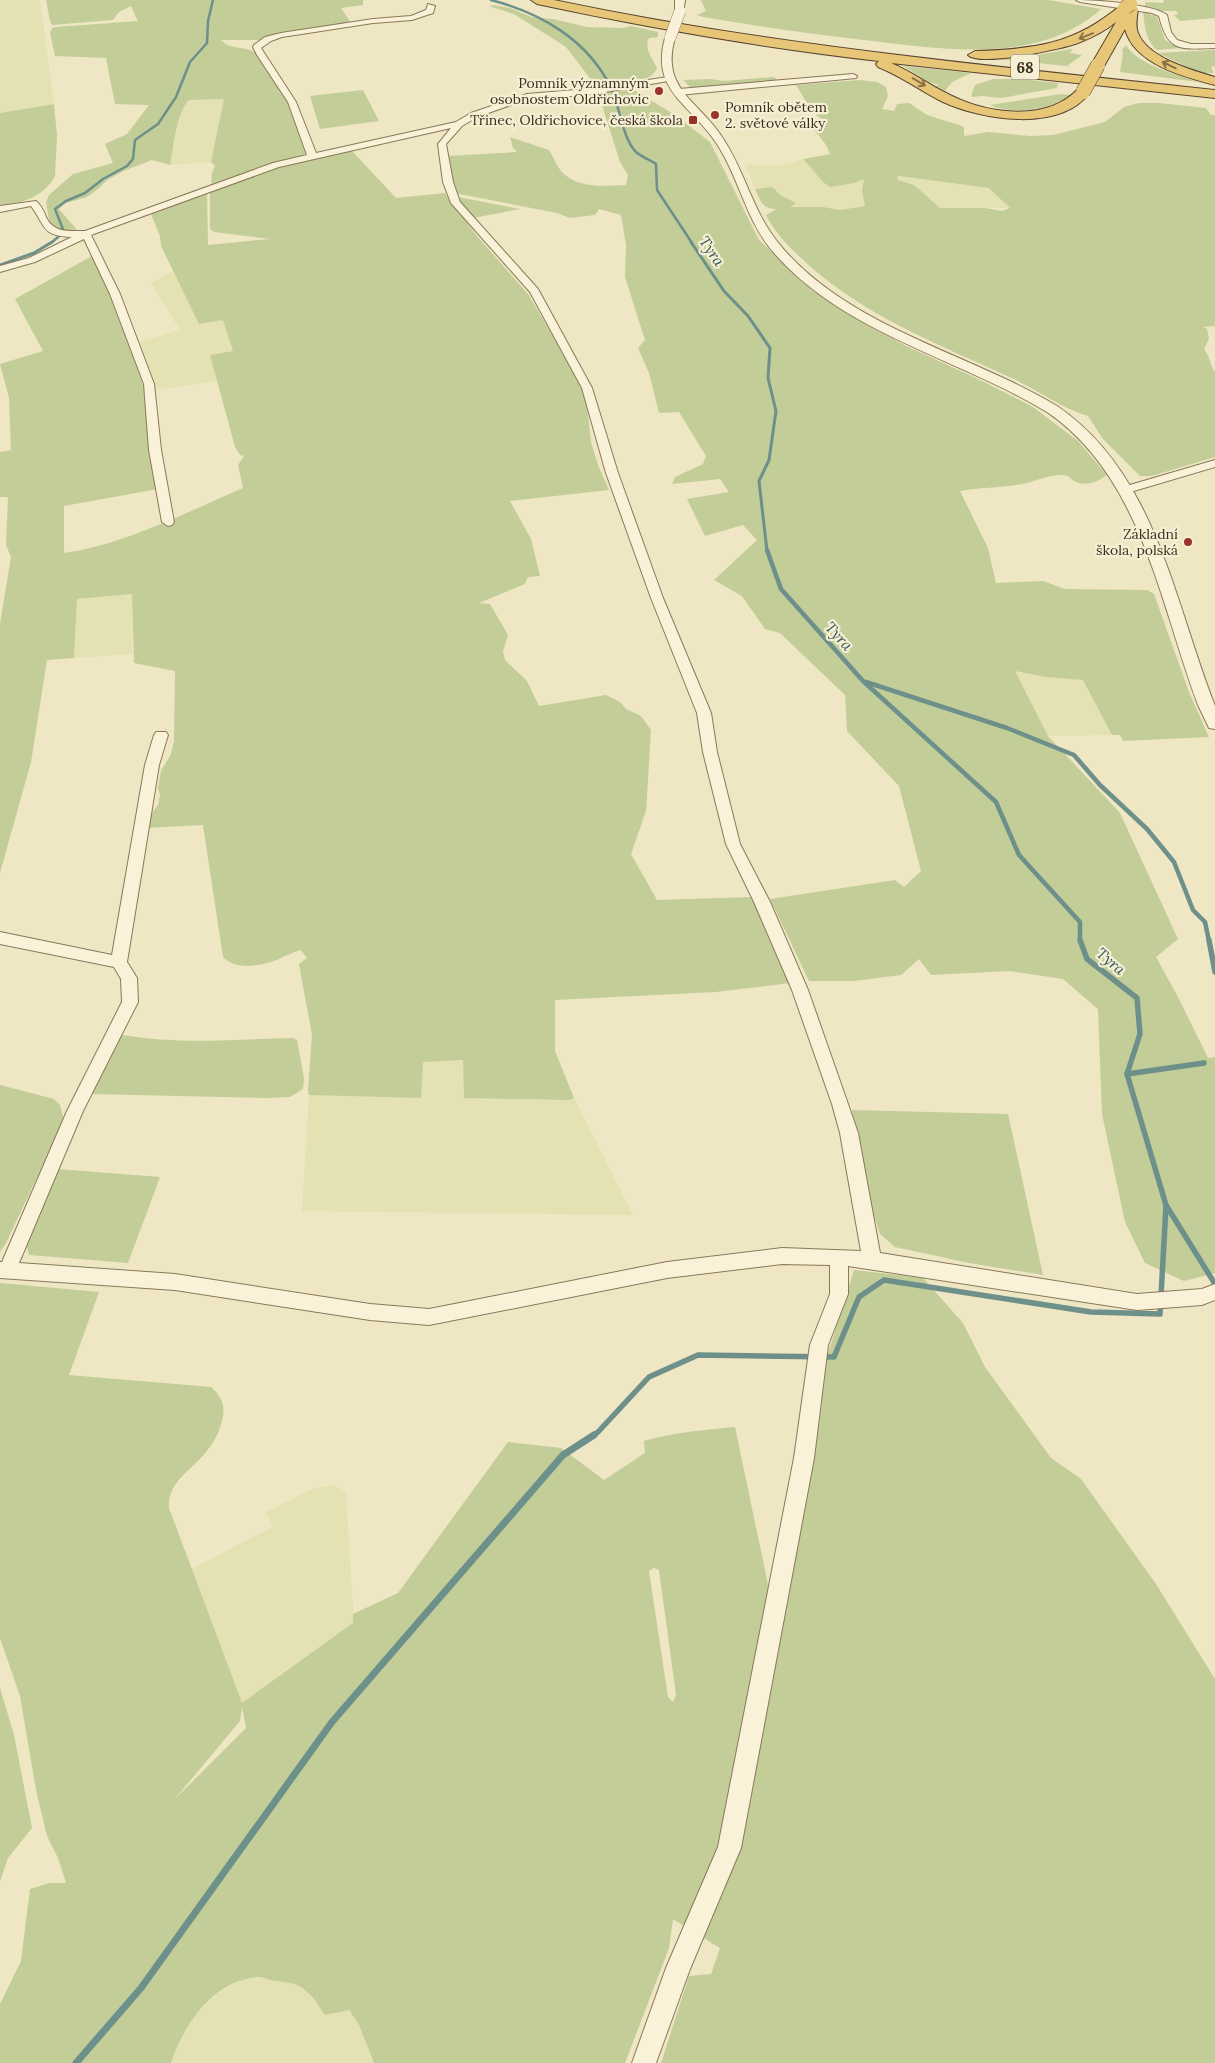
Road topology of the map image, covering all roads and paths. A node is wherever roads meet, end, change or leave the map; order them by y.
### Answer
1 (537, 0) edge
2 (563, 0) edge
3 (680, 0) edge
4 (1080, 0) edge
5 (1131, 5) edge
6 (431, 6) dead end
7 (770, 42) junction
8 (835, 45) junction
9 (1215, 46) edge
10 (854, 76) dead end
11 (668, 79) junction
12 (1215, 81) edge
13 (1082, 86) junction
14 (1215, 89) edge
15 (679, 92) junction
16 (1215, 94) edge
17 (1005, 114) junction
18 (460, 124) junction
19 (312, 156) junction
20 (0, 209) edge
21 (86, 234) junction
22 (0, 269) edge
23 (1215, 463) edge
24 (1127, 489) junction
25 (168, 522) dead end
26 (1215, 724) edge
27 (161, 736) dead end
28 (0, 938) edge
29 (119, 962) junction
30 (839, 1257) junction
31 (872, 1260) junction
32 (4, 1271) edge
33 (1215, 1292) edge
34 (644, 2063) edge

1 - 7 highway, 68
2 - 8 highway, 68
3 - 11 street, bridge
4 - 9 street
5 -> 8 highway
12 -> 5 highway
5 - 13 highway, bridge
6 - 19 street
7 - 13 highway, 68
7 -> 17 highway
8 - 14 highway, 68
10 - 15 street
11 - 15 street
11 - 18 street
13 - 16 highway, 68
13 - 17 highway
13 - 17 highway
15 - 24 street
18 - 19 street
18 - 31 street
19 - 21 street
20 - 21 street
21 - 22 street
21 - 25 street
23 - 24 street
24 - 26 street
27 - 29 street
28 - 29 street
29 - 32 street
30 - 31 street
30 - 32 street
30 - 34 street
31 - 33 street

